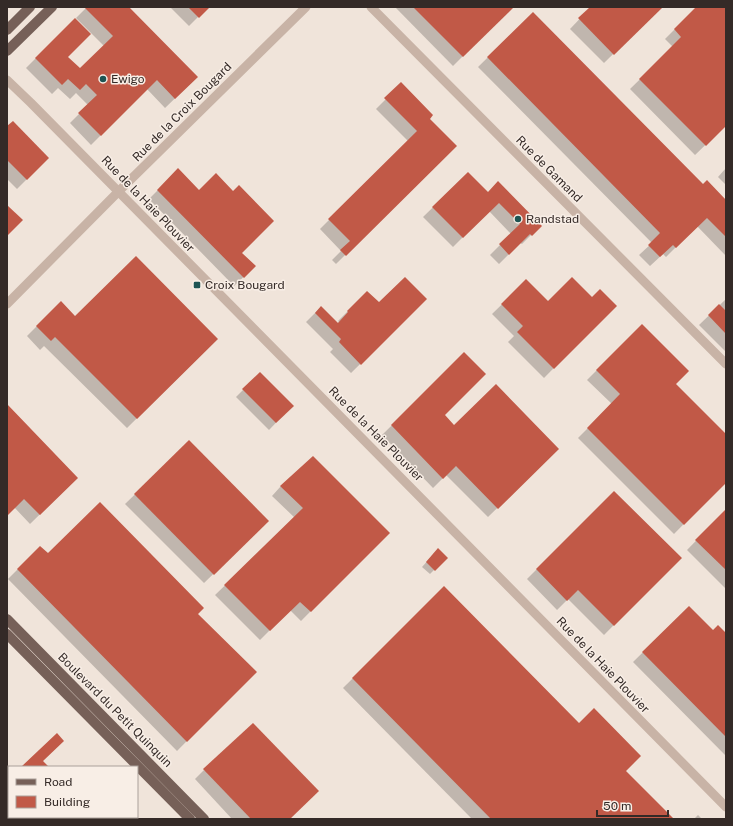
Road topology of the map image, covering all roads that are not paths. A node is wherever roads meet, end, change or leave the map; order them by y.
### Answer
1 (30, 7) edge
2 (52, 7) edge
3 (306, 7) edge
4 (371, 7) edge
5 (7, 30) edge
6 (7, 51) edge
7 (7, 80) edge
8 (119, 191) junction
9 (7, 304) edge
10 (726, 364) edge
11 (7, 619) edge
12 (7, 634) edge
13 (138, 766) edge
14 (138, 766) edge
15 (726, 807) edge
16 (190, 819) edge
17 (204, 819) edge

1 - 5 main road
2 - 6 main road
3 - 8 street, Rue de la Croix Bougard
4 - 10 street, Rue de Gamand
7 - 8 street, Rue de la Haie Plouvier
8 - 9 street, Rue de la Croix Bougard
8 - 15 street, Rue de la Haie Plouvier
11 - 17 main road, Boulevard du Petit Quinquin
12 - 13 main road, Boulevard du Petit Quinquin
14 - 16 main road, Boulevard du Petit Quinquin

